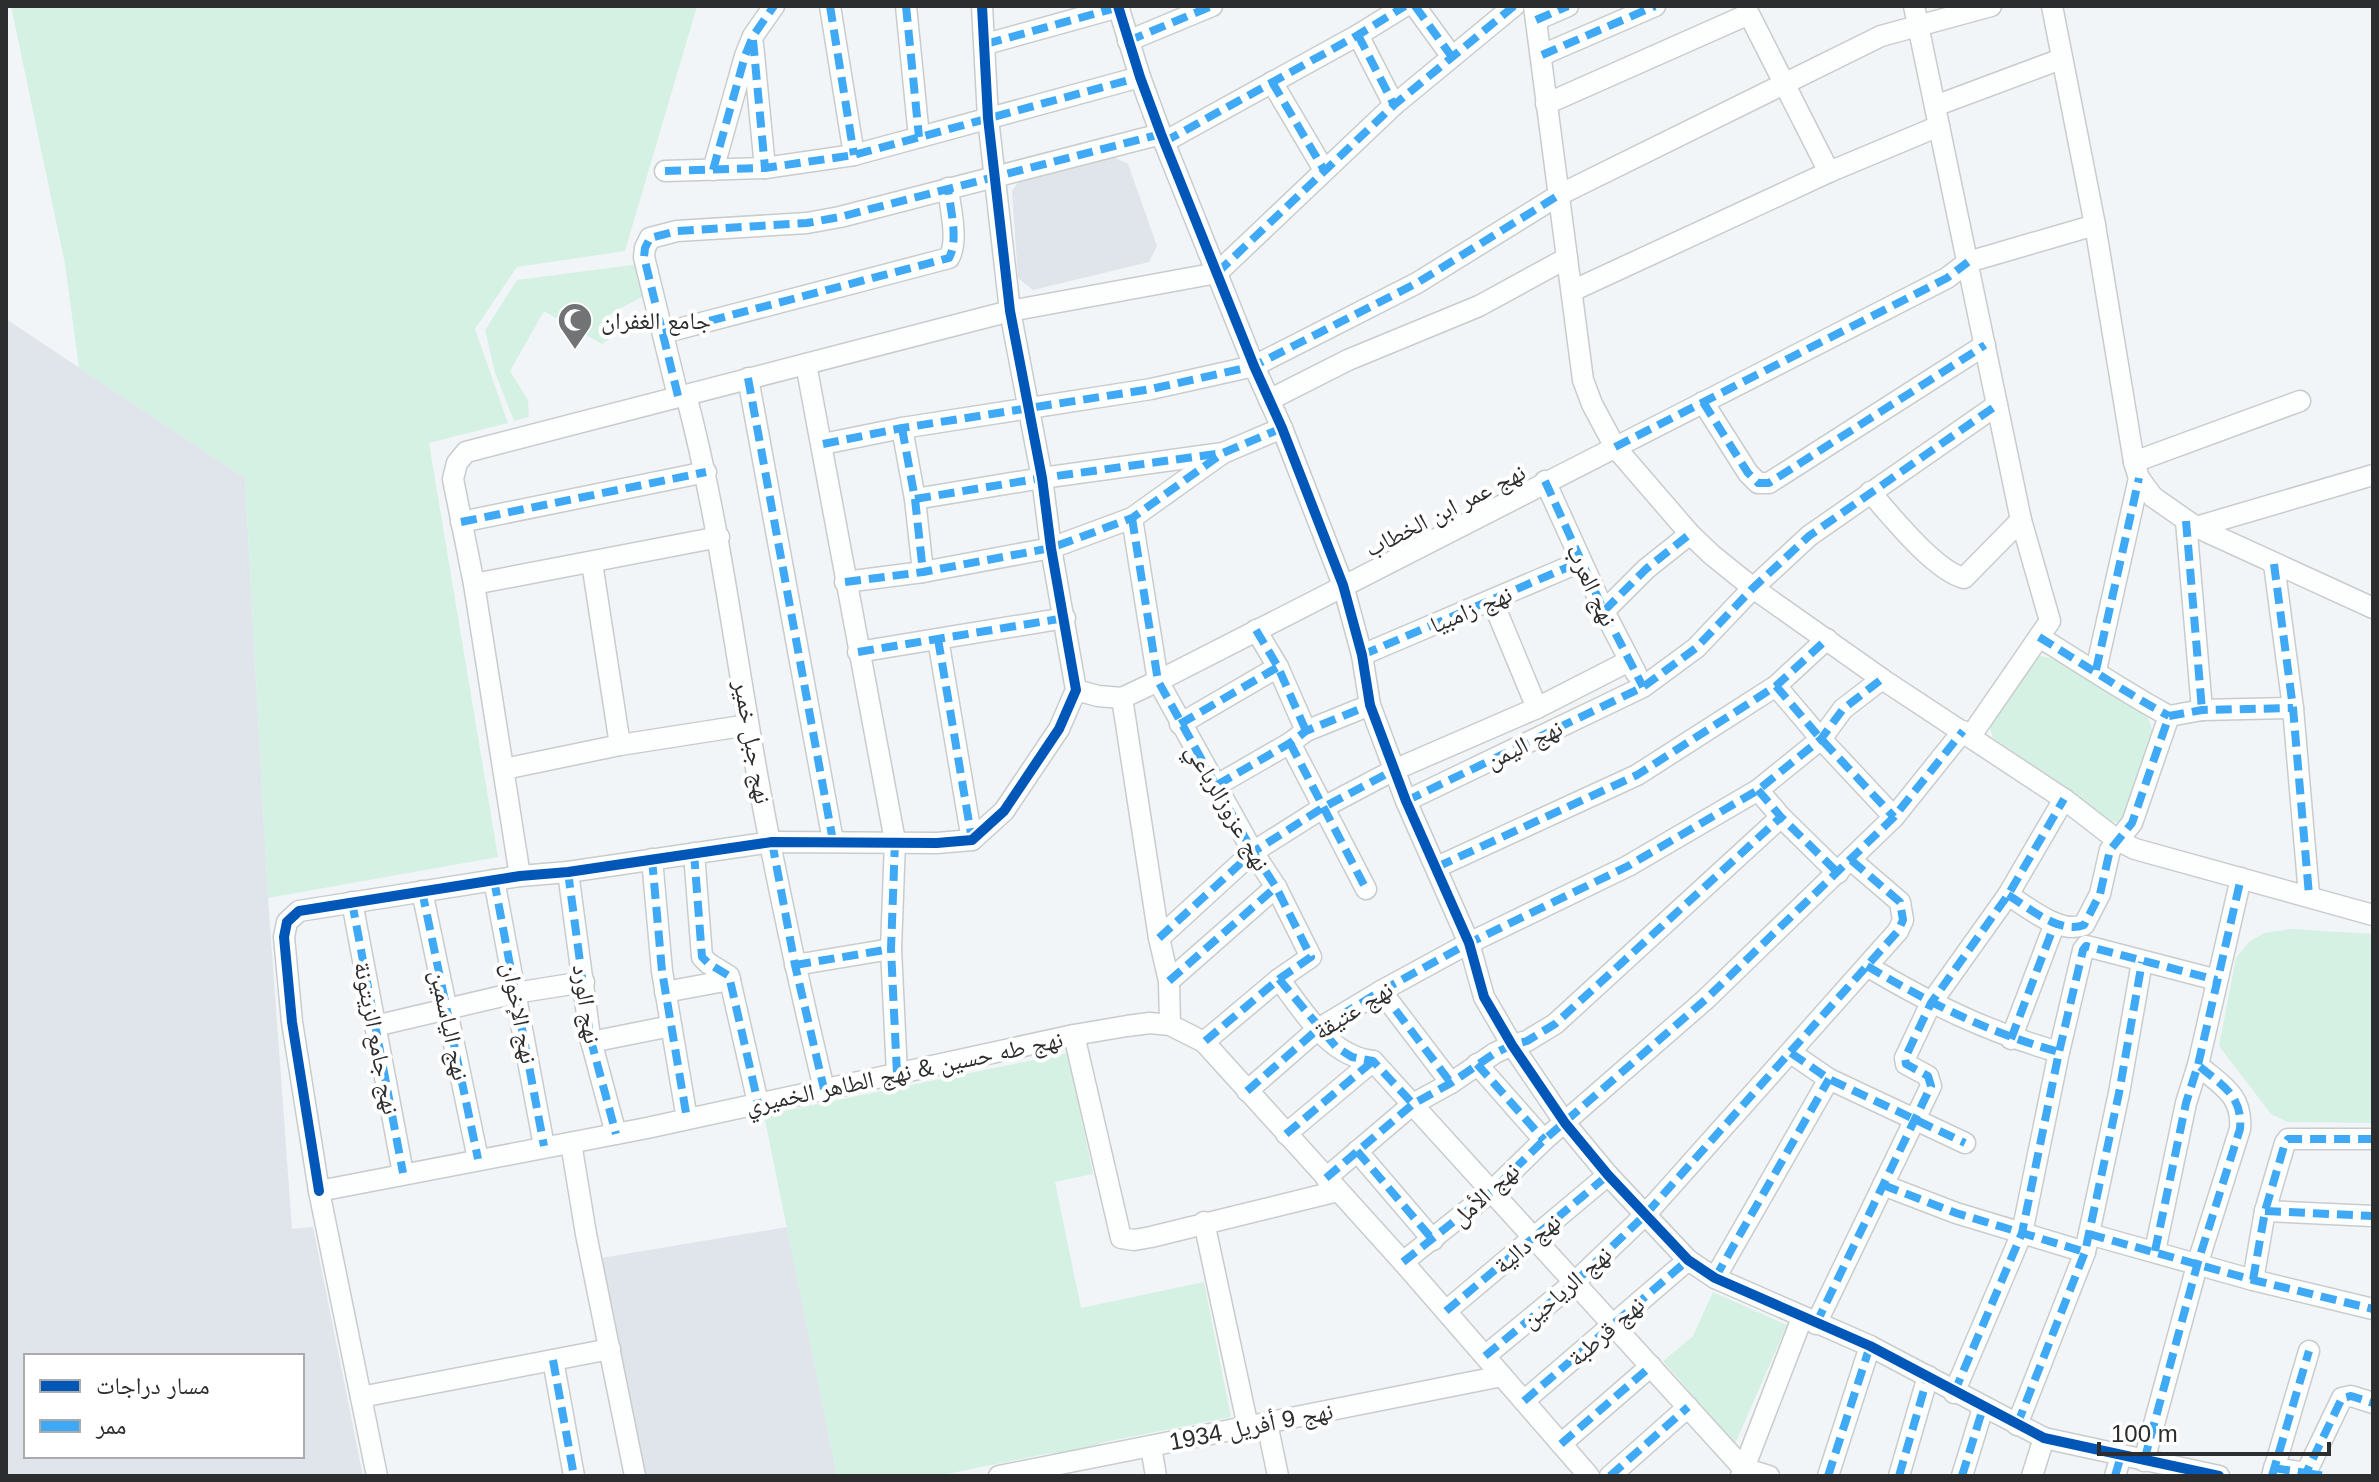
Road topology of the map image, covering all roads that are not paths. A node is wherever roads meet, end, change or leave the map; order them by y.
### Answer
1 (774, 6) edge
2 (830, 6) edge
3 (906, 6) edge
4 (982, 6) edge
5 (1212, 6) edge
6 (1405, 6) edge
7 (1415, 6) edge
8 (1514, 6) edge
9 (1568, 6) edge
10 (1655, 6) edge
11 (1991, 6) edge
12 (2052, 6) edge
13 (1118, 7) edge
14 (1535, 13) edge
15 (1916, 16) edge
16 (1358, 35) junction
17 (753, 36) junction
18 (1128, 41) junction
19 (986, 44) junction
20 (1542, 55) junction
21 (1452, 57) junction
22 (2061, 59) junction
23 (1140, 77) junction
24 (1272, 82) junction
25 (1784, 84) junction
26 (1546, 104) junction
27 (1394, 105) junction
28 (1937, 116) junction
29 (988, 118) junction
30 (919, 137) junction
31 (1162, 138) junction
32 (854, 155) junction
33 (765, 168) junction
34 (713, 170) junction
35 (1324, 170) junction
36 (665, 171) dead end
37 (1829, 172) junction
38 (996, 176) junction
39 (948, 188) junction
40 (1559, 195) junction
41 (2095, 225) junction
42 (1567, 258) junction
43 (1968, 262) junction
44 (1217, 273) junction
45 (1572, 291) junction
46 (1010, 311) junction
47 (663, 333) junction
48 (1985, 345) junction
49 (806, 364) junction
50 (1254, 366) junction
51 (748, 378) junction
52 (682, 396) junction
53 (1269, 400) junction
54 (2300, 401) dead end
55 (1703, 402) junction
56 (1997, 405) junction
57 (1029, 408) junction
58 (902, 428) junction
59 (1282, 428) junction
60 (823, 444) junction
61 (1615, 447) junction
62 (1223, 453) junction
63 (2137, 470) junction
64 (706, 472) junction
65 (2373, 475) edge
66 (1042, 478) junction
67 (1545, 481) junction
68 (1870, 492) junction
69 (915, 499) junction
70 (1132, 518) junction
71 (2021, 520) junction
72 (461, 522) junction
73 (2191, 524) junction
74 (1690, 534) junction
75 (719, 537) junction
76 (1051, 548) junction
77 (1580, 562) junction
78 (592, 563) junction
79 (2274, 564) junction
80 (923, 572) junction
81 (845, 582) junction
82 (474, 584) junction
83 (1343, 585) junction
84 (1753, 588) junction
85 (1492, 600) junction
86 (2373, 608) edge
87 (1604, 611) junction
88 (1065, 618) junction
89 (1256, 630) junction
90 (2039, 637) junction
91 (938, 639) junction
92 (1827, 639) junction
93 (858, 652) junction
94 (1362, 655) junction
95 (1629, 661) junction
96 (1278, 667) junction
97 (2096, 670) junction
98 (1882, 679) junction
99 (1158, 681) junction
100 (1776, 686) junction
101 (1643, 687) junction
102 (1076, 690) junction
103 (1122, 698) junction
104 (1370, 705) junction
105 (1537, 708) junction
106 (2293, 708) junction
107 (2202, 710) junction
108 (2169, 716) junction
109 (1180, 724) junction
110 (748, 725) junction
111 (1967, 734) junction
112 (1298, 737) junction
113 (1821, 739) junction
114 (620, 745) junction
115 (504, 769) junction
116 (1394, 770) junction
117 (1217, 785) junction
118 (1758, 790) junction
119 (2064, 799) junction
120 (1406, 801) junction
121 (1324, 807) junction
122 (1781, 817) junction
123 (1894, 817) junction
124 (972, 840) junction
125 (2117, 840) junction
126 (833, 841) junction
127 (895, 841) junction
128 (772, 842) junction
129 (1253, 852) junction
130 (694, 853) junction
131 (652, 859) junction
132 (1844, 866) junction
133 (1437, 867) junction
134 (568, 872) junction
135 (520, 876) junction
136 (2241, 878) junction
137 (494, 880) junction
138 (1276, 887) junction
139 (1366, 889) dead end
140 (422, 891) junction
141 (2008, 895) junction
142 (2309, 895) junction
143 (352, 902) junction
144 (2373, 915) edge
145 (2055, 923) junction
146 (2081, 937) junction
147 (1159, 938) junction
148 (1469, 943) junction
149 (891, 949) junction
150 (2142, 962) junction
151 (795, 965) junction
152 (1867, 966) junction
153 (1279, 979) junction
154 (730, 980) junction
155 (2217, 980) junction
156 (1169, 981) junction
157 (584, 982) junction
158 (1381, 991) junction
159 (665, 992) junction
160 (515, 993) junction
161 (1931, 1003) junction
162 (447, 1009) junction
163 (1170, 1025) junction
164 (375, 1026) junction
165 (671, 1026) junction
166 (1318, 1029) junction
167 (1074, 1035) junction
168 (2011, 1039) junction
169 (591, 1042) junction
170 (1204, 1042) junction
171 (1512, 1045) junction
172 (2059, 1052) junction
173 (1791, 1053) junction
174 (1373, 1061) junction
175 (1477, 1064) junction
176 (2198, 1065) junction
177 (897, 1074) junction
178 (1829, 1079) junction
179 (1451, 1083) junction
180 (824, 1089) junction
181 (1247, 1091) junction
182 (758, 1103) junction
183 (1413, 1104) junction
184 (687, 1119) junction
185 (1915, 1121) junction
186 (1565, 1123) junction
187 (616, 1134) junction
188 (1286, 1134) junction
189 (2373, 1139) edge
190 (1544, 1140) junction
191 (571, 1143) junction
192 (1965, 1143) dead end
193 (544, 1146) junction
194 (1357, 1151) junction
195 (478, 1159) junction
196 (403, 1173) junction
197 (1608, 1175) junction
198 (1332, 1185) junction
199 (1883, 1185) junction
200 (319, 1191) junction
201 (1492, 1191) junction
202 (2265, 1211) junction
203 (1645, 1215) junction
204 (2373, 1216) edge
205 (1204, 1222) junction
206 (2022, 1233) junction
207 (1533, 1237) junction
208 (1433, 1240) junction
209 (2087, 1243) junction
210 (2155, 1251) junction
211 (1688, 1260) junction
212 (1403, 1262) junction
213 (2198, 1262) junction
214 (1715, 1278) junction
215 (2253, 1280) junction
216 (1575, 1282) junction
217 (2373, 1309) edge
218 (1446, 1311) junction
219 (1809, 1321) junction
220 (1614, 1325) junction
221 (1870, 1346) junction
222 (610, 1349) junction
223 (2309, 1351) dead end
224 (1485, 1356) junction
225 (553, 1360) junction
226 (1651, 1366) junction
227 (1502, 1376) junction
228 (1928, 1376) junction
229 (1954, 1393) junction
230 (361, 1397) junction
231 (1524, 1401) junction
232 (2373, 1403) edge
233 (1688, 1407) junction
234 (1983, 1408) junction
235 (1258, 1425) junction
236 (2017, 1425) junction
237 (2044, 1438) junction
238 (1561, 1444) junction
239 (1151, 1447) junction
240 (2121, 1456) junction
241 (2144, 1461) junction
242 (1742, 1472) edge
243 (2181, 1472) edge
244 (2273, 1472) edge
245 (2316, 1475) edge
246 (377, 1476) edge
247 (574, 1476) edge
248 (635, 1476) edge
249 (999, 1476) edge
250 (1156, 1476) edge
251 (1278, 1476) edge
252 (1589, 1476) edge
253 (1610, 1476) edge
254 (1769, 1476) edge
255 (1828, 1476) edge
256 (1899, 1476) edge
257 (1962, 1476) edge
258 (2032, 1476) edge
259 (2115, 1476) edge
260 (2219, 1476) edge

1 - 17 street
2 - 32 street
3 - 30 street
4 - 19 street
5 - 18 street
6 - 16 street
7 - 21 street
8 - 21 street
9 - 14 street
10 - 20 street
11 - 15 street
12 - 22 street
13 - 18 street
13 - 19 street
14 - 20 street
15 - 25 street
15 - 28 street
16 - 24 street
16 - 27 street
17 - 33 street
17 - 34 street
18 - 23 street
19 - 29 street
20 - 26 street
21 - 27 street
22 - 28 street
22 - 41 street
23 - 29 street
23 - 31 street
24 - 31 street
24 - 35 street
25 - 26 street
25 - 37 street
25 - 40 street
26 - 40 street
27 - 35 street
28 - 37 street
28 - 43 street
29 - 30 street
29 - 38 street
30 - 32 street
31 - 38 street
31 - 44 street
32 - 33 street
33 - 34 street
34 - 36 street
35 - 44 street
37 - 45 street
38 - 39 street
38 - 46 street
39 - 47 street
39 - 47 street, نهج جبل خمير
40 - 42 street
40 - 50 street
41 - 43 street, نهج عمر ابن الخطاب
41 - 63 street
42 - 45 street
42 - 53 street
43 - 48 street
43 - 55 street, نهج عمر ابن الخطاب
44 - 46 street
44 - 50 street
45 - 61 street
46 - 49 street
46 - 57 street
47 - 52 street, نهج جبل خمير
48 - 55 street
48 - 56 street
49 - 51 street
49 - 60 street
50 - 53 street
50 - 57 street
51 - 52 street
51 - 126 street
52 - 64 street, نهج جبل خمير
52 - 72 street
53 - 59 street
54 - 63 street
55 - 61 street, نهج عمر ابن الخطاب
56 - 68 street, نهج اليمن
56 - 71 street
57 - 58 street
57 - 66 street
58 - 60 street
58 - 69 street
59 - 62 street
59 - 83 street
60 - 81 street
61 - 67 street, نهج عمر ابن الخطاب
61 - 74 street
62 - 66 street
62 - 70 street
63 - 73 street
63 - 97 street
64 - 72 street
64 - 75 street, نهج جبل خمير
65 - 73 street
66 - 69 street
66 - 76 street
67 - 77 street, نهج العرب
67 - 83 street, نهج عمر ابن الخطاب
68 - 71 street
68 - 84 street, نهج اليمن
69 - 80 street
70 - 76 street
70 - 99 street, نهج عزوزالرباعي
71 - 90 street
72 - 82 street
73 - 79 street
73 - 107 street
74 - 84 street
74 - 87 street
75 - 78 street
75 - 110 street, نهج جبل خمير
76 - 80 street
76 - 88 street
77 - 85 street, نهج زامبيا
77 - 87 street, نهج العرب
78 - 82 street
78 - 114 street
79 - 86 street
79 - 106 street
80 - 81 street
81 - 93 street
82 - 115 street
83 - 89 street, نهج عمر ابن الخطاب
83 - 94 street
84 - 92 street
84 - 101 street, نهج اليمن
85 - 94 street, نهج زامبيا
85 - 105 street
87 - 95 street, نهج العرب
88 - 91 street
88 - 102 street
89 - 96 street
89 - 99 street, نهج عمر ابن الخطاب
90 - 97 street
90 - 111 street, نهج الأمل
91 - 93 street
91 - 124 street
92 - 98 street
92 - 100 street
93 - 127 street
94 - 104 street
95 - 101 street, نهج العرب
95 - 105 street
96 - 109 street
96 - 112 street
97 - 108 street
98 - 111 street
98 - 113 street, نهج عتيقة
99 - 103 street, نهج عمر ابن الخطاب
99 - 109 street, نهج عزوزالرباعي
100 - 113 street
100 - 133 street
101 - 120 street, نهج اليمن
102 - 103 street
102 - 124 street
103 - 147 street
104 - 112 street
104 - 116 street
105 - 116 street
106 - 107 street
106 - 142 street
107 - 108 street
108 - 125 street
109 - 117 street, نهج عزوزالرباعي
110 - 114 street
110 - 128 street, نهج جبل خمير
111 - 119 street
111 - 123 street, نهج الأمل
112 - 117 street
112 - 121 street
113 - 118 street, نهج عتيقة
113 - 123 street
114 - 115 street
115 - 135 street
116 - 120 street
116 - 121 street
117 - 129 street, نهج عزوزالرباعي
118 - 122 street
118 - 148 street, نهج عتيقة
119 - 125 street
119 - 141 street
120 - 133 street
121 - 129 street
121 - 139 street
122 - 132 street
122 - 171 street
123 - 132 street, نهج الأمل
124 - 127 street
125 - 136 street
125 - 146 street
126 - 127 street
126 - 128 street
127 - 149 street
128 - 130 street
128 - 151 street, نهج جبل خمير
129 - 138 street, نهج عزوزالرباعي
129 - 147 street
130 - 131 street
130 - 154 street
131 - 134 street
131 - 159 street
132 - 152 street, نهج الرياحين
132 - 186 street, نهج الأمل
133 - 148 street
134 - 135 street
134 - 157 street, نهج الورد
135 - 137 street
136 - 142 street
136 - 155 street
137 - 140 street
137 - 160 street, نهج الإخوان
138 - 153 street, نهج عزوزالرباعي
138 - 156 street
140 - 143 street
140 - 162 street, نهج الياسمين
141 - 145 street
141 - 161 street
142 - 144 street
143 - 164 street, نهج جامع الزيتونة
143 - 200 street
145 - 146 street
145 - 168 street
146 - 150 street
146 - 172 street
147 - 156 street
148 - 158 street, نهج عتيقة
148 - 171 street
149 - 151 street
149 - 177 street
150 - 155 street
150 - 209 street
151 - 180 street, نهج جبل خمير
152 - 161 street
152 - 173 street, نهج الرياحين
153 - 166 street
153 - 170 street, نهج عزوزالرباعي
154 - 159 street
154 - 182 street
155 - 176 street
156 - 163 street
157 - 160 street
157 - 169 street, نهج الورد
158 - 166 street, نهج عتيقة
158 - 179 street
159 - 165 street
160 - 162 street
160 - 193 street, نهج الإخوان
161 - 168 street
161 - 185 street
162 - 164 street
162 - 195 street, نهج الياسمين
163 - 167 street, نهج طه حسين & نهج الطاهر الخميري
163 - 170 street, نهج طه حسين & نهج الطاهر الخميري
164 - 196 street, نهج جامع الزيتونة
165 - 169 street
165 - 184 street
166 - 174 street
166 - 181 street, نهج عتيقة
167 - 177 street, نهج طه حسين & نهج الطاهر الخميري
167 - 205 street
168 - 172 street
169 - 187 street, نهج الورد
170 - 181 street, نهج طه حسين & نهج الطاهر الخميري
171 - 175 street
171 - 186 street
172 - 206 street
173 - 178 street
173 - 203 street, نهج الرياحين
174 - 183 street
174 - 188 street
175 - 179 street
175 - 190 street
176 - 210 street
176 - 213 street
177 - 180 street, نهج طه حسين & نهج الطاهر الخميري
178 - 185 street
178 - 214 street
179 - 183 street
180 - 182 street, نهج طه حسين & نهج الطاهر الخميري
181 - 188 street, نهج طه حسين & نهج الطاهر الخميري
182 - 184 street, نهج طه حسين & نهج الطاهر الخميري
183 - 194 street
183 - 201 street
184 - 187 street, نهج طه حسين & نهج الطاهر الخميري
185 - 192 street
185 - 199 street
186 - 190 street, نهج الأمل
186 - 197 street
187 - 191 street, نهج طه حسين & نهج الطاهر الخميري
188 - 198 street, نهج طه حسين & نهج الطاهر الخميري
189 - 202 street
190 - 201 street, نهج الأمل
191 - 193 street, نهج طه حسين & نهج الطاهر الخميري
191 - 222 street
193 - 195 street, نهج طه حسين & نهج الطاهر الخميري
194 - 198 street
194 - 208 street
195 - 196 street, نهج طه حسين & نهج الطاهر الخميري
196 - 200 street, نهج طه حسين & نهج الطاهر الخميري
197 - 203 street
197 - 207 street, نهج دالية
198 - 205 street
198 - 212 street, نهج طه حسين & نهج الطاهر الخميري
199 - 206 street
199 - 219 street
200 - 230 street
201 - 207 street
201 - 208 street, نهج الأمل
202 - 204 street
202 - 215 street
203 - 211 street
203 - 216 street, نهج الرياحين
205 - 235 street
206 - 209 street
206 - 229 street
207 - 216 street
207 - 218 street, نهج دالية
208 - 212 street, نهج الأمل
209 - 210 street
209 - 236 street
210 - 213 street
211 - 214 street
211 - 220 street, نهج قرطبة
212 - 218 street, نهج طه حسين & نهج الطاهر الخميري
213 - 215 street
213 - 241 street
214 - 219 street
215 - 217 street
216 - 220 street
216 - 224 street, نهج الرياحين
218 - 224 street, نهج طه حسين & نهج الطاهر الخميري
219 - 221 street
219 - 242 street
220 - 226 street
220 - 231 street, نهج قرطبة
221 - 228 street
221 - 255 street
222 - 225 street
222 - 248 street
223 - 244 street
224 - 227 street, نهج طه حسين & نهج الطاهر الخميري
225 - 230 street
225 - 247 street
226 - 233 street
226 - 238 street
227 - 231 street, نهج طه حسين & نهج الطاهر الخميري
227 - 235 street, نهج 9 أفريل 1934
228 - 229 street
228 - 256 street
229 - 234 street
230 - 246 street
231 - 238 street, نهج طه حسين & نهج الطاهر الخميري
232 - 245 street
233 - 242 street
233 - 253 street
234 - 236 street
234 - 257 street
235 - 239 street, نهج 9 أفريل 1934
235 - 251 street
236 - 237 street
237 - 240 street
237 - 258 street
238 - 252 street, نهج طه حسين & نهج الطاهر الخميري
239 - 249 street, نهج 9 أفريل 1934
239 - 250 street
240 - 241 street
240 - 259 street
241 - 243 street
242 - 254 street
243 - 260 street
244 - 245 street

